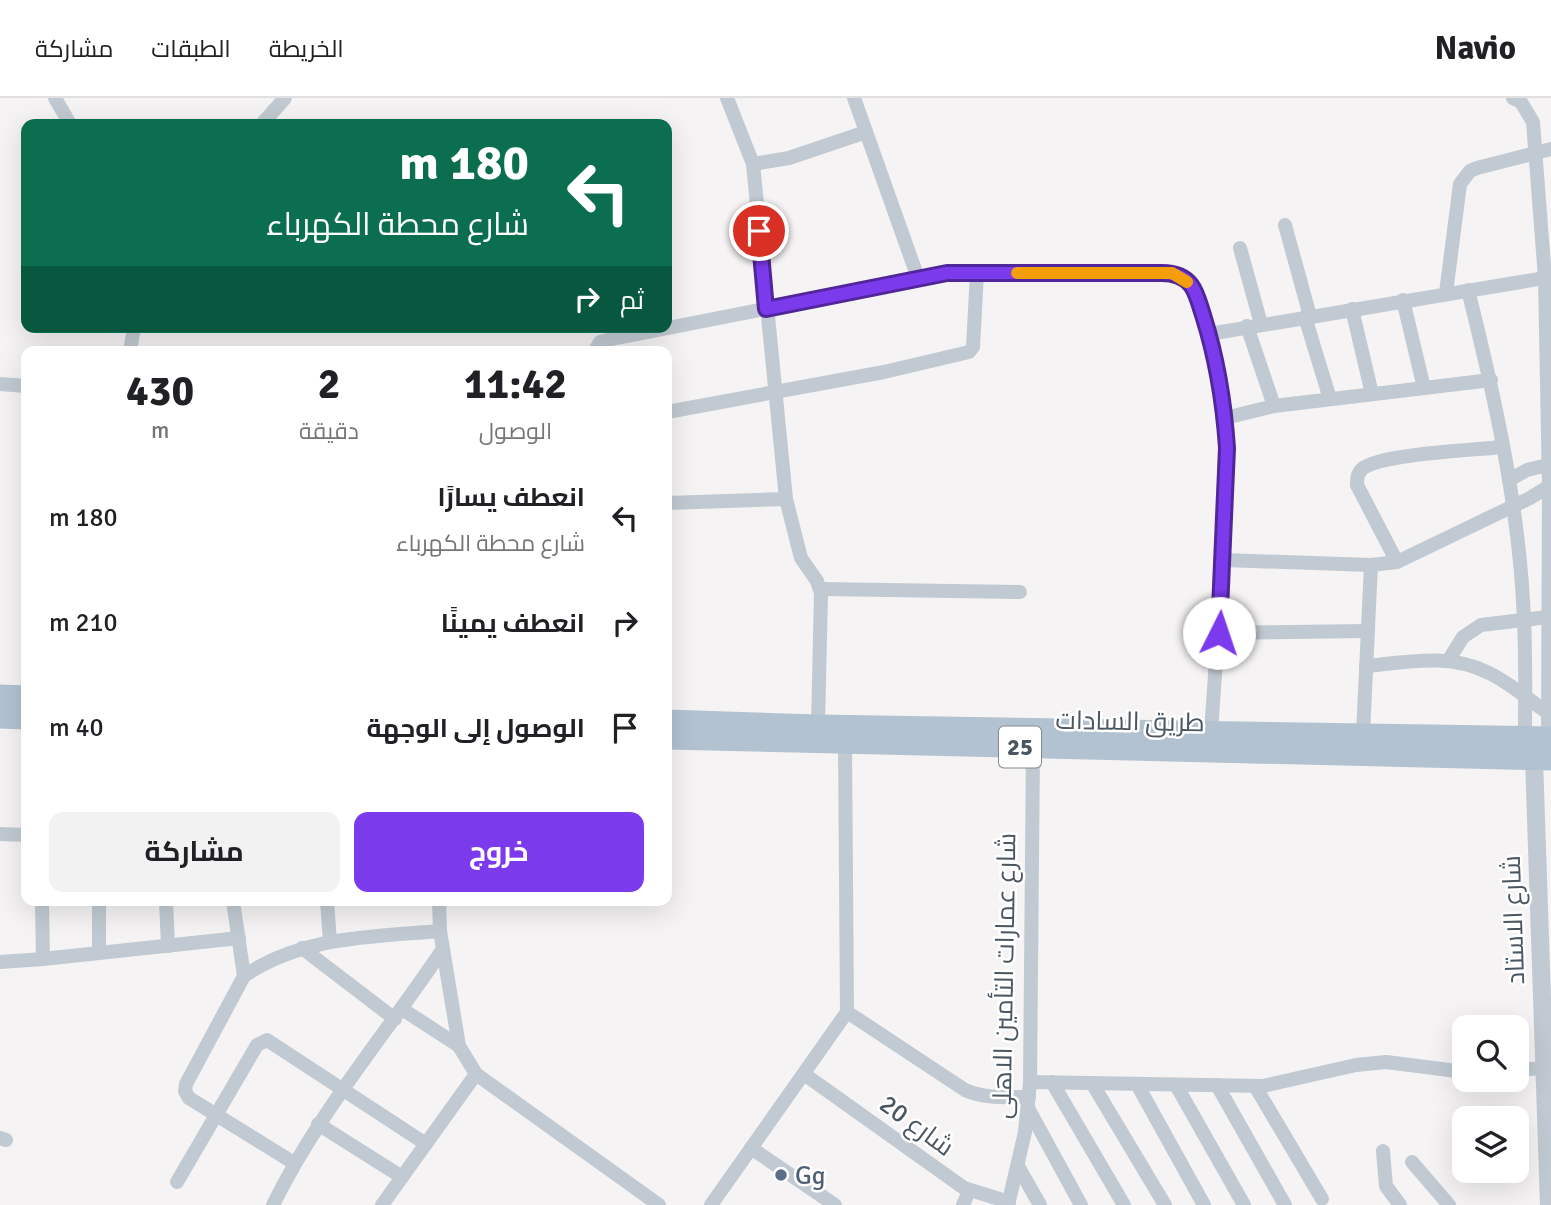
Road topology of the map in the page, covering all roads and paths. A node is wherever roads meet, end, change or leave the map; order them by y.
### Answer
1 (55, 98) edge
2 (285, 98) edge
3 (727, 98) edge
4 (854, 98) edge
5 (1513, 98) edge
6 (67, 119) edge
7 (266, 119) edge
8 (866, 132) junction
9 (1544, 151) edge
10 (753, 164) junction
11 (1285, 225) dead end
12 (1240, 248) dead end
13 (977, 273) junction
14 (1548, 277) edge
15 (918, 278) junction
16 (1468, 290) junction
17 (1446, 293) junction
18 (1403, 300) junction
19 (766, 309) junction
20 (1352, 309) junction
21 (1307, 316) junction
22 (1254, 325) junction
23 (672, 327) edge
24 (643, 333) edge
25 (1209, 334) junction
26 (598, 346) edge
27 (1491, 380) junction
28 (0, 384) edge
29 (21, 386) edge
30 (1424, 388) junction
31 (775, 392) junction
32 (1372, 394) junction
33 (1330, 399) junction
34 (1274, 406) junction
35 (672, 411) edge
36 (1225, 418) junction
37 (1503, 447) junction
38 (1549, 464) edge
39 (1508, 480) junction
40 (1550, 486) edge
41 (786, 499) junction
42 (672, 503) edge
43 (1513, 505) junction
44 (1223, 561) junction
45 (1397, 562) junction
46 (1371, 565) junction
47 (821, 589) junction
48 (1020, 592) dead end
49 (1548, 617) junction
50 (1524, 620) junction
51 (1368, 631) junction
52 (1219, 633) junction
53 (1448, 661) junction
54 (1366, 666) junction
55 (0, 696) edge
56 (21, 697) edge
57 (1525, 697) junction
58 (1548, 713) junction
59 (0, 717) edge
60 (21, 718) edge
61 (672, 721) edge
62 (818, 726) junction
63 (1211, 732) junction
64 (1363, 734) junction
65 (672, 738) edge
66 (845, 744) junction
67 (1033, 747) junction
68 (1542, 747) edge
69 (0, 834) edge
70 (21, 835) edge
71 (42, 906) edge
72 (100, 906) edge
73 (166, 906) edge
74 (234, 906) edge
75 (327, 906) edge
76 (439, 906) edge
77 (440, 931) junction
78 (239, 938) junction
79 (330, 942) junction
80 (168, 946) junction
81 (302, 948) junction
82 (443, 949) junction
83 (99, 953) junction
84 (43, 959) junction
85 (0, 962) edge
86 (244, 976) junction
87 (847, 1012) junction
88 (399, 1014) junction
89 (459, 1046) junction
90 (1543, 1068) junction
91 (1529, 1069) edge
92 (1452, 1070) edge
93 (476, 1074) junction
94 (804, 1074) junction
95 (1030, 1082) junction
96 (1052, 1082) junction
97 (1092, 1083) junction
98 (1136, 1084) junction
99 (1176, 1085) junction
100 (1217, 1086) junction
101 (1255, 1086) junction
102 (342, 1091) junction
103 (1029, 1103) junction
104 (217, 1114) junction
105 (318, 1124) junction
106 (426, 1144) junction
107 (751, 1148) junction
108 (1383, 1151) dead end
109 (1412, 1162) dead end
110 (294, 1163) junction
111 (1019, 1168) junction
112 (402, 1177) junction
113 (177, 1182) dead end
114 (969, 1191) junction
115 (1322, 1199) dead end
116 (1009, 1203) edge
117 (273, 1205) edge
118 (382, 1205) edge
119 (659, 1205) edge
120 (711, 1205) edge
121 (835, 1205) edge
122 (962, 1205) edge
123 (1040, 1205) edge
124 (1081, 1205) edge
125 (1124, 1205) edge
126 (1165, 1205) edge
127 (1205, 1205) edge
128 (1244, 1205) edge
129 (1285, 1205) edge
130 (1401, 1205) edge
131 (1449, 1205) edge
132 (1549, 1205) edge

1 - 6 street
2 - 7 street
3 - 10 street
4 - 8 street
5 - 9 street
8 - 10 street
8 - 15 street
9 - 14 street
9 - 17 street
10 - 19 street
11 - 21 street
12 - 22 street
13 - 15 street
13 - 25 street
13 - 31 street
14 - 16 street
14 - 38 street
15 - 19 street
16 - 17 street
16 - 27 street
17 - 18 street
18 - 20 street
18 - 30 street
19 - 23 street
19 - 31 street
20 - 21 street
20 - 32 street
21 - 22 street
21 - 33 street
22 - 25 street
22 - 34 street
24 - 26 street
25 - 36 street
27 - 30 street
27 - 37 street
28 - 29 street
30 - 32 street
31 - 35 street
31 - 41 street
32 - 33 street
33 - 34 street
34 - 36 street
36 - 44 street
37 - 39 street
37 - 45 street
38 - 39 street
38 - 40 street
39 - 43 street
40 - 43 street
40 - 49 street
41 - 42 street
41 - 47 street
43 - 45 street
43 - 50 street
44 - 46 street
44 - 52 street
45 - 46 street
46 - 51 street
47 - 48 street
47 - 62 street
49 - 50 street
49 - 58 street
50 - 53 street
50 - 57 street
51 - 52 street
51 - 54 street
52 - 63 street
53 - 54 street
53 - 57 street
54 - 64 street
55 - 56 main road
57 - 58 street
57 - 68 street
58 - 68 street
59 - 60 main road
61 - 62 main road, طريق السادات / 25
62 - 63 main road, طريق السادات / 25
63 - 64 main road, طريق السادات / 25
64 - 68 main road, طريق السادات / 25
65 - 66 main road, طريق السادات / 25
66 - 67 main road, طريق السادات / 25
66 - 87 street
67 - 68 main road, طريق السادات / 25
67 - 95 street, شارع عمارات التأمين الاهلى
68 - 90 street, شارع الاستاد
69 - 70 street
71 - 84 street
72 - 83 street
73 - 80 street
74 - 78 street
75 - 79 street
76 - 77 street
77 - 79 street
77 - 82 street
78 - 80 street
78 - 86 street
79 - 81 street
80 - 83 street
81 - 86 street
81 - 88 street
82 - 88 street
82 - 89 street
83 - 84 street
84 - 85 street
86 - 104 street
87 - 94 street
87 - 103 street
88 - 89 street
88 - 102 street
89 - 93 street
90 - 91 street
90 - 132 street, شارع الاستاد
92 - 101 street
93 - 106 street
93 - 119 street
94 - 107 street
94 - 114 street, شارع 20
95 - 96 street
95 - 103 street, شارع عمارات التأمين الاهلى
96 - 97 street
96 - 125 street
97 - 98 street
97 - 126 street
98 - 99 street
98 - 127 street
99 - 100 street
99 - 128 street
100 - 101 street
100 - 129 street
101 - 115 street
102 - 104 street
102 - 105 street
102 - 106 street
103 - 111 street, شارع عمارات التأمين الاهلى
103 - 124 street
104 - 110 street
104 - 113 street
105 - 110 street
105 - 112 street
106 - 112 street
107 - 120 street
107 - 121 street
108 - 130 street
109 - 131 street
110 - 117 street
111 - 116 street, شارع عمارات التأمين الاهلى
111 - 123 street
112 - 118 street
114 - 116 street, شارع 20
114 - 122 street

